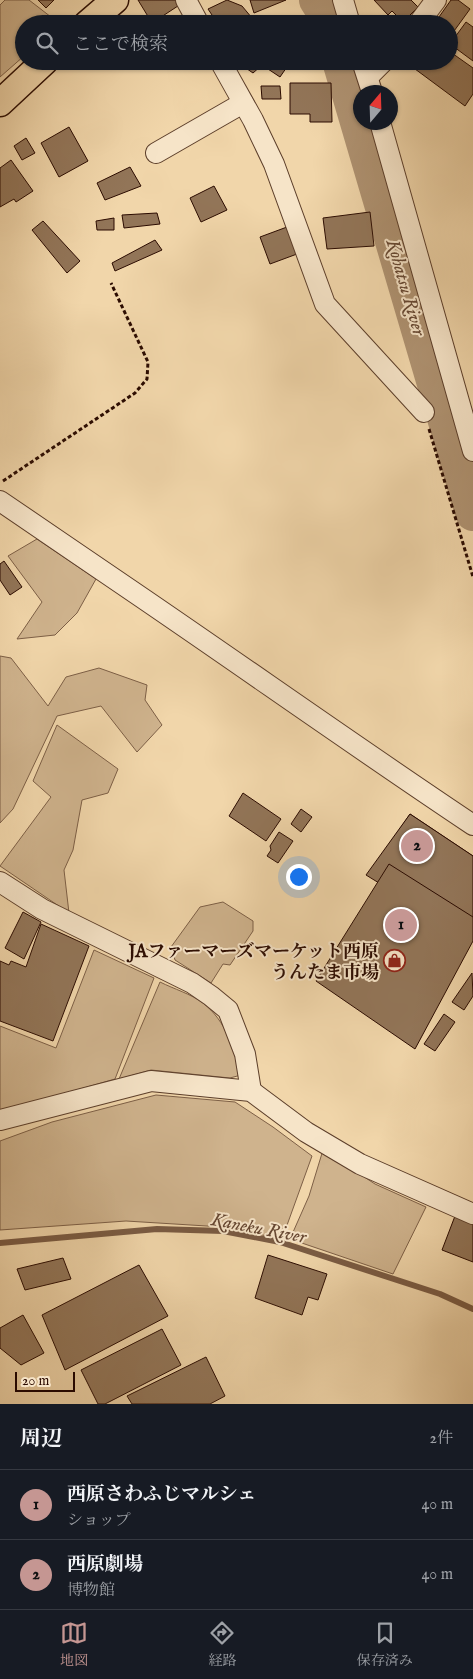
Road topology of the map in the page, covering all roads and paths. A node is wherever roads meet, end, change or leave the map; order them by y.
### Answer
1 (115, 0) edge
2 (186, 0) edge
3 (343, 0) edge
4 (436, 0) edge
5 (98, 15) edge
6 (194, 15) edge
7 (347, 15) edge
8 (425, 15) edge
9 (35, 70) edge
10 (225, 70) edge
11 (0, 103) edge
12 (243, 103) junction
13 (382, 130) edge
14 (156, 153) dead end
15 (111, 282) dead end
16 (424, 412) joint
17 (473, 451) edge
18 (0, 483) edge
19 (0, 501) edge
20 (473, 577) edge
21 (473, 825) edge
22 (0, 882) edge
23 (252, 1091) junction
24 (0, 1120) edge
25 (473, 1214) edge

1 - 5 main road
2 - 6 street
3 - 7 street
4 - 8 street
9 - 11 main road
10 - 12 street
12 - 14 street
12 - 16 street
13 - 17 street
15 - 18 path
16 - 20 path
19 - 21 street
22 - 23 street
23 - 24 street
23 - 25 street

